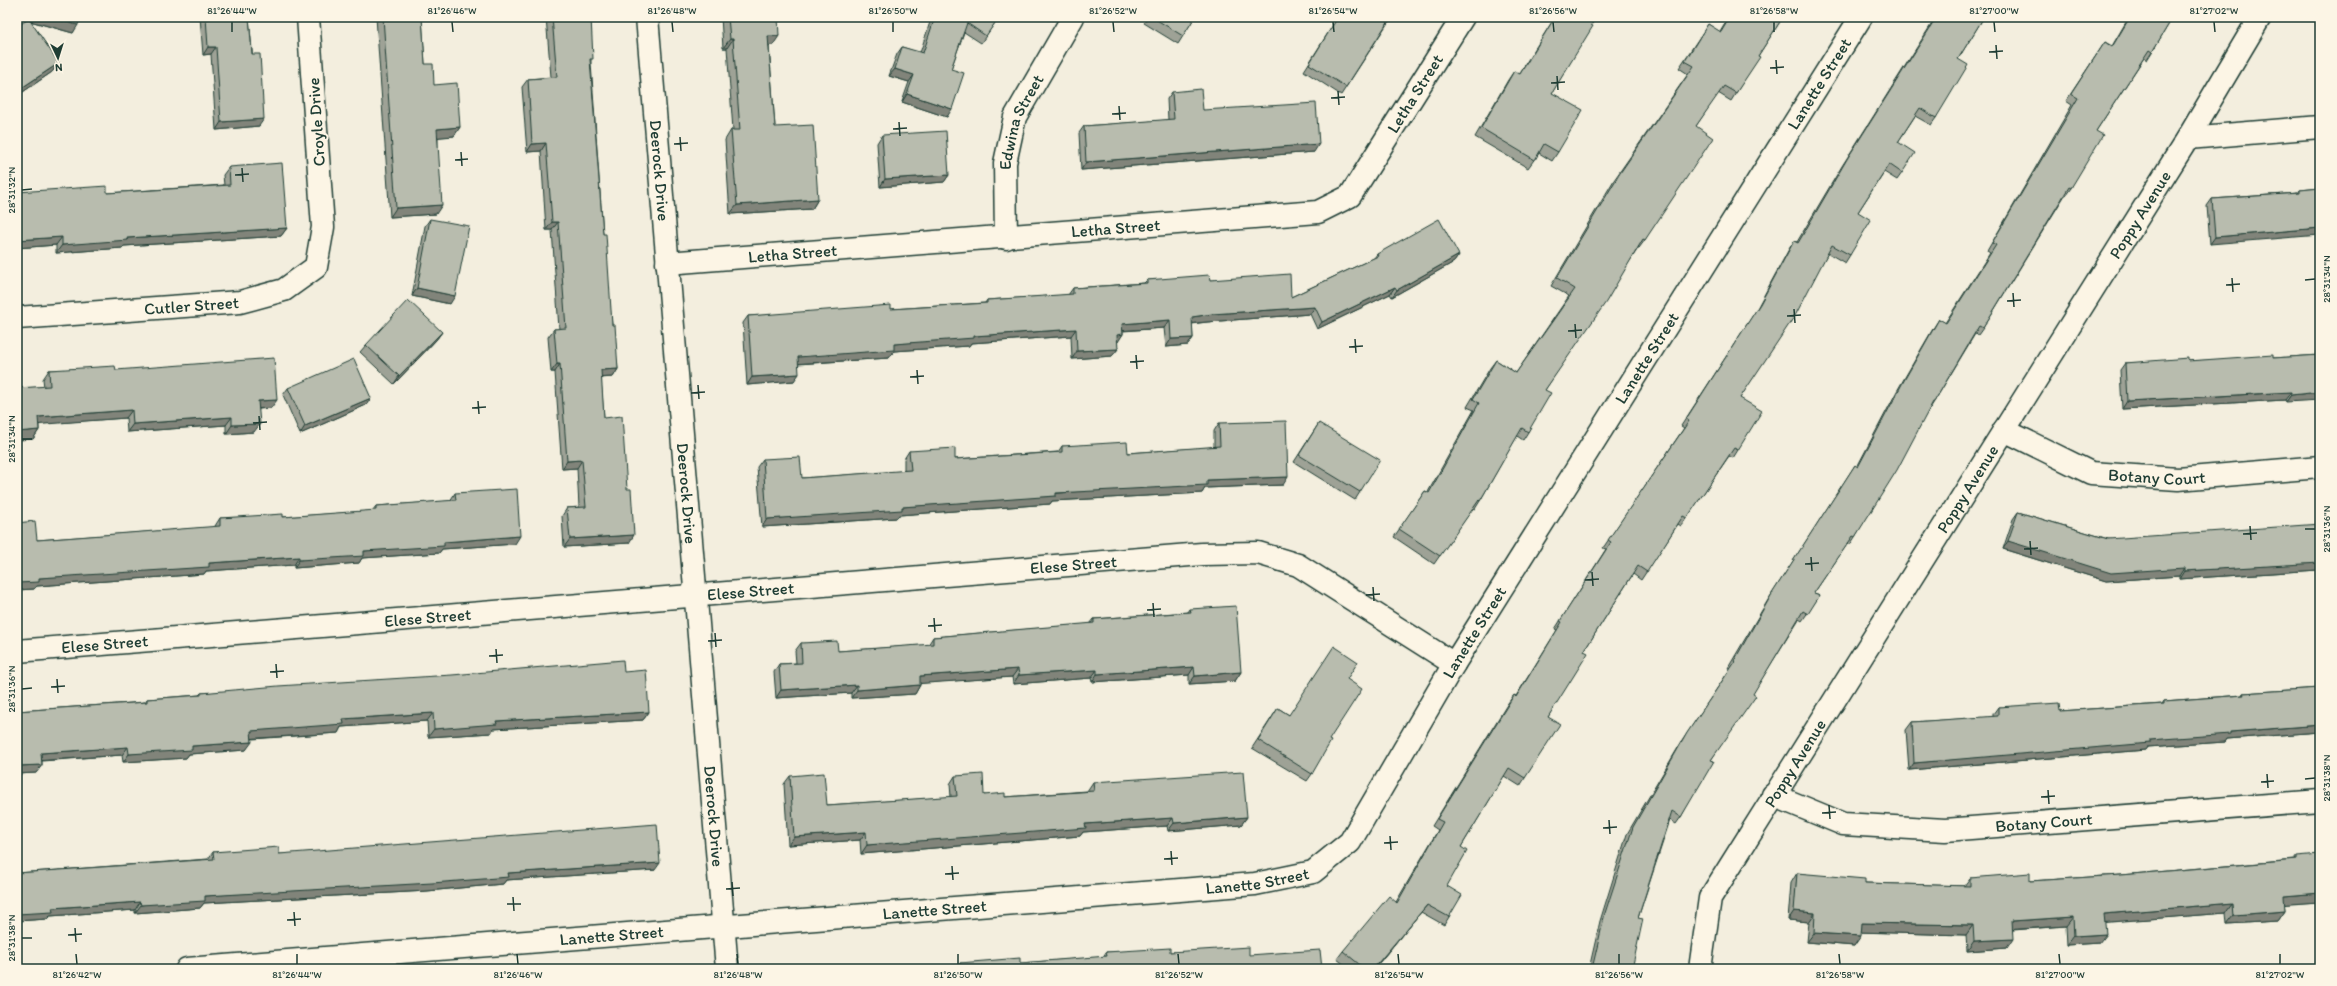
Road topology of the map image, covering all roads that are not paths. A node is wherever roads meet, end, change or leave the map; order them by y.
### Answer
1 (308, 17) edge
2 (647, 17) edge
3 (1073, 17) edge
4 (1463, 17) edge
5 (1861, 17) edge
6 (2260, 17) edge
7 (2320, 127) edge
8 (2188, 138) junction
9 (323, 227) joint
10 (1006, 238) junction
11 (667, 263) junction
12 (17, 318) edge
13 (2004, 430) junction
14 (2320, 467) edge
15 (695, 597) junction
16 (17, 650) edge
17 (1454, 664) junction
18 (1773, 795) junction
19 (2320, 800) edge
20 (724, 927) junction
21 (187, 969) edge
22 (727, 969) edge
23 (1700, 969) edge

1 - 9 street, Croyle Drive
2 - 11 street, Deerock Drive
3 - 10 street, Edwina Street
4 - 10 street, Letha Street
5 - 17 street, Lanette Street
6 - 8 street, Poppy Avenue
7 - 8 street
8 - 13 street, Poppy Avenue
9 - 12 street, Cutler Street
10 - 11 street, Letha Street
11 - 15 street, Deerock Drive
13 - 14 street, Botany Court
13 - 18 street, Poppy Avenue
15 - 16 street, Elese Street
15 - 17 street, Elese Street
15 - 20 street, Deerock Drive
17 - 20 street, Lanette Street
18 - 19 street, Botany Court
18 - 23 street, Poppy Avenue
20 - 21 street, Lanette Street
20 - 22 street, Deerock Drive

